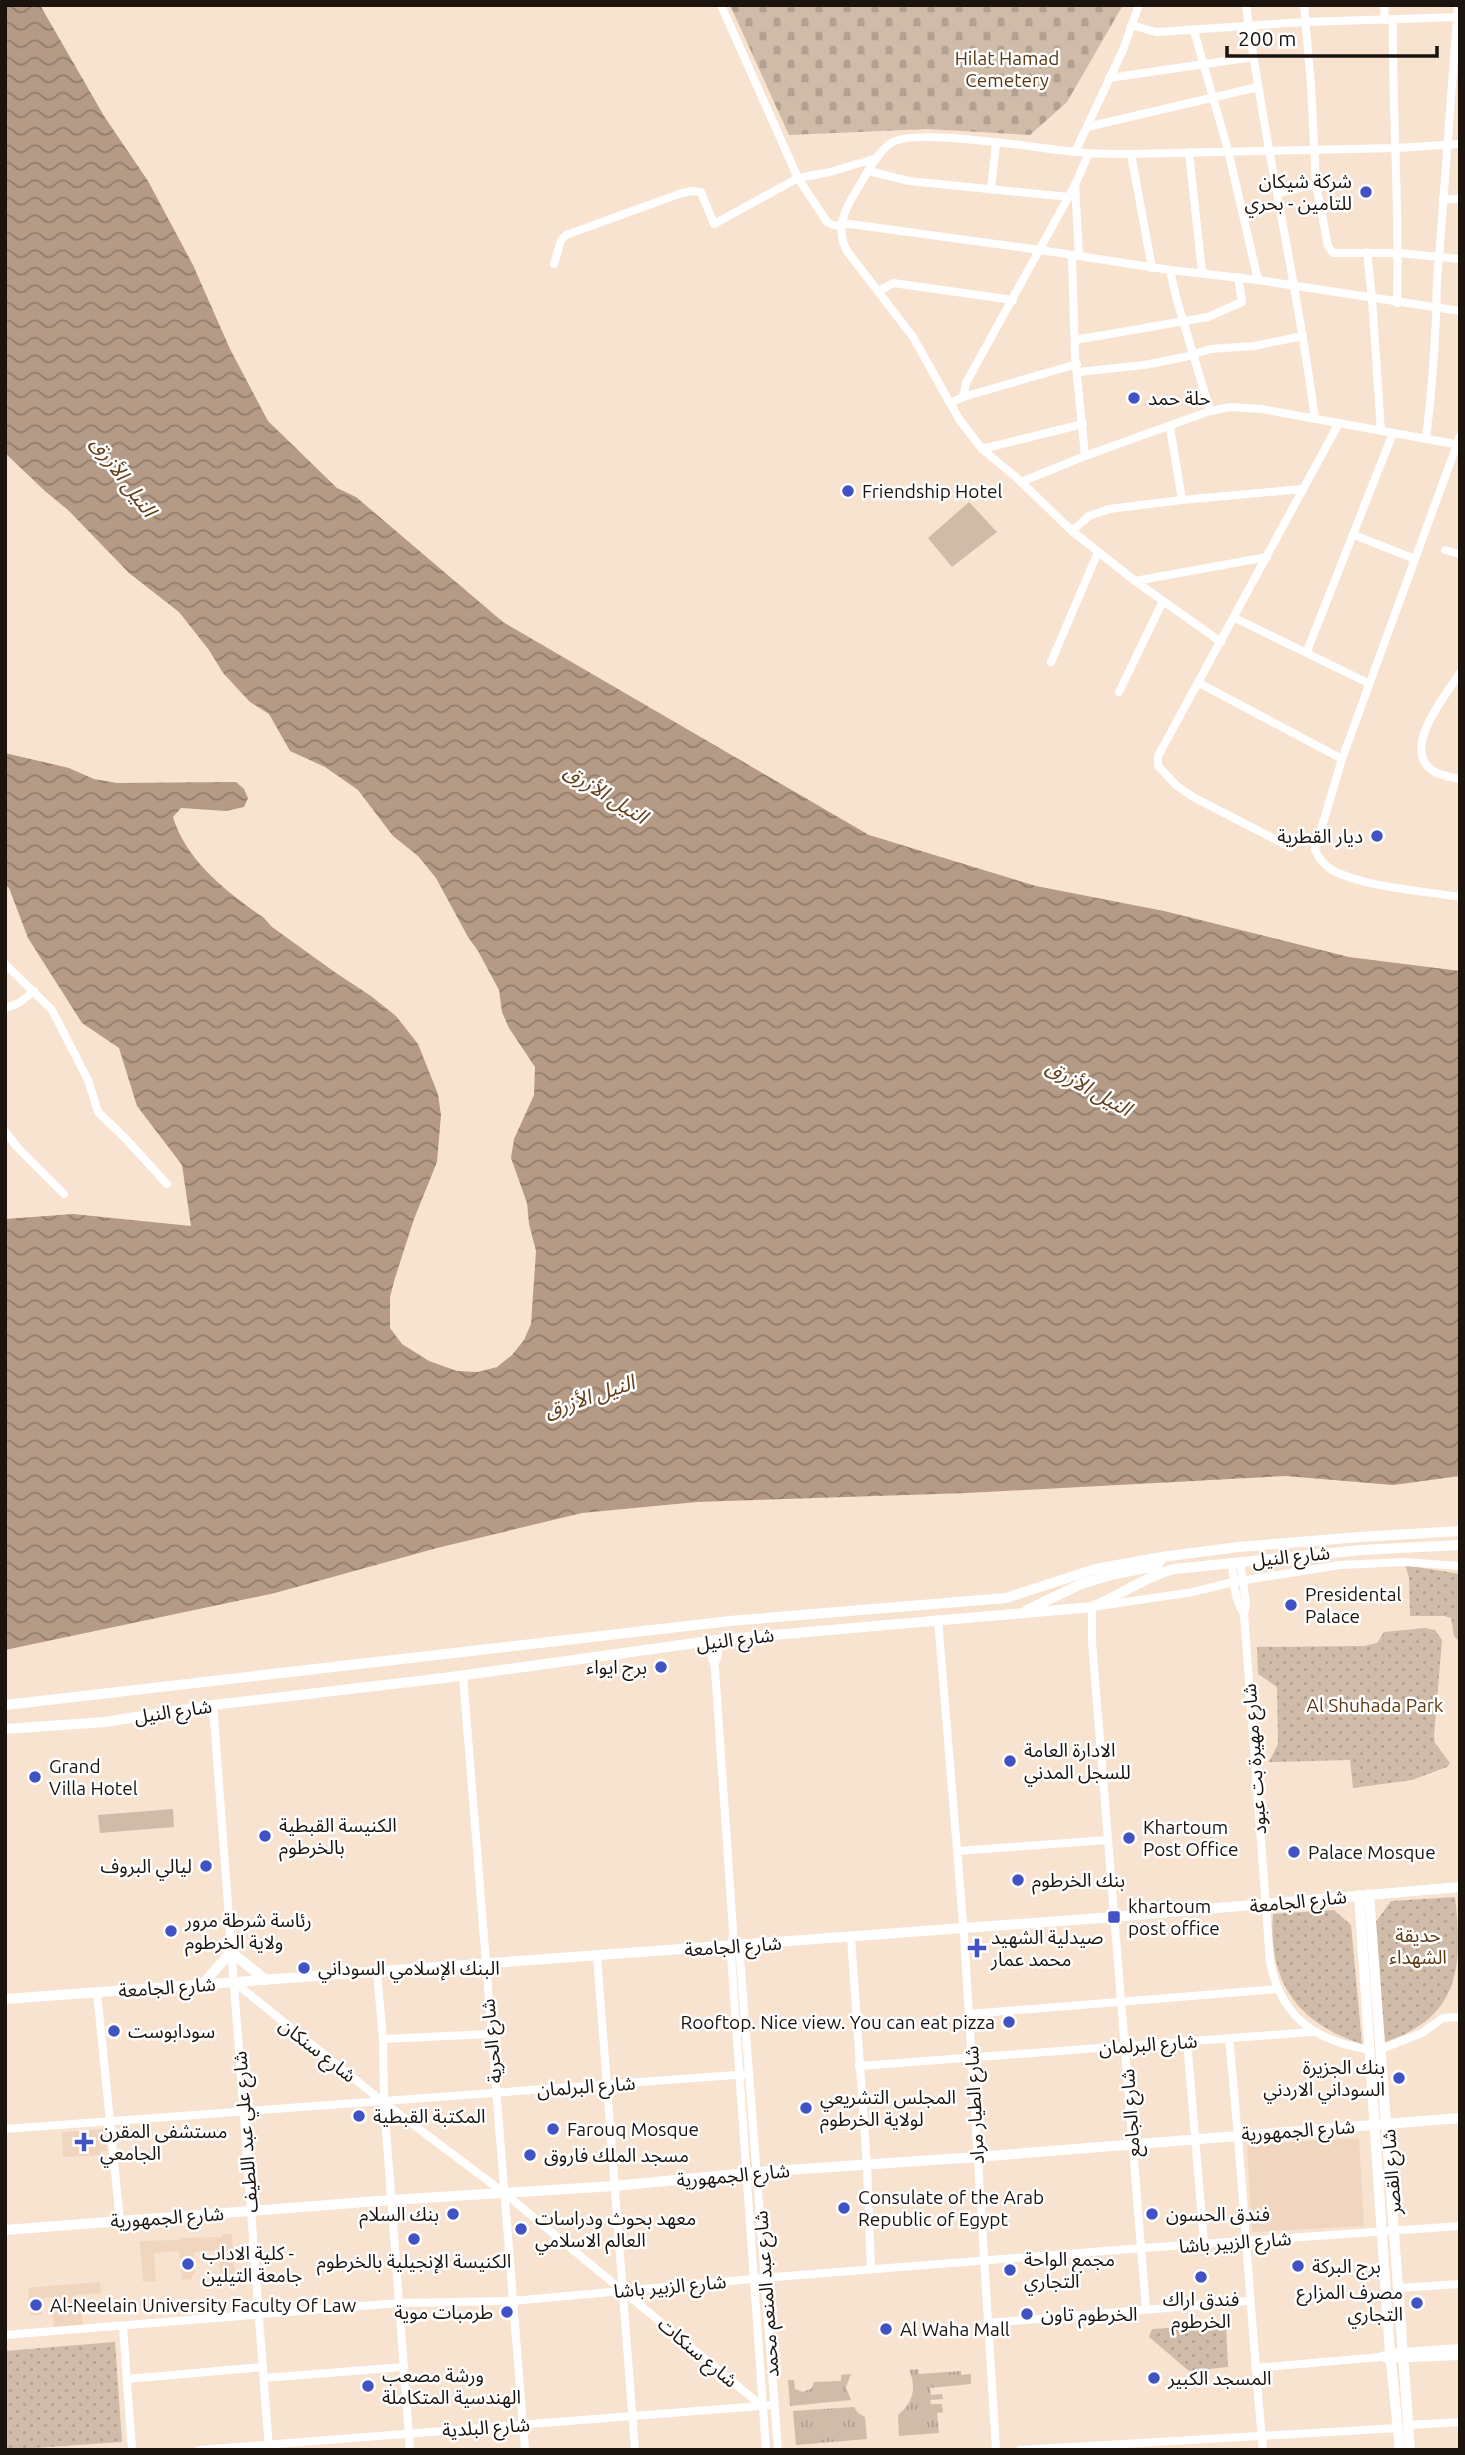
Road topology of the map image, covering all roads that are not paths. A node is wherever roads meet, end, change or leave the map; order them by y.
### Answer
1 (721, 5) edge
2 (1139, 5) edge
3 (1246, 5) edge
4 (1304, 5) edge
5 (1384, 5) edge
6 (1458, 5) edge
7 (1459, 17) edge
8 (1389, 20) junction
9 (1306, 22) junction
10 (1131, 25) junction
11 (1248, 26) junction
12 (1194, 31) junction
13 (1253, 57) junction
14 (1203, 64) junction
15 (1109, 78) junction
16 (1258, 87) junction
17 (1456, 88) edge
18 (1211, 97) junction
19 (1087, 127) junction
20 (996, 143) junction
21 (1460, 144) edge
22 (1447, 145) junction
23 (1395, 148) junction
24 (1313, 149) junction
25 (1228, 150) junction
26 (1270, 150) junction
27 (1075, 152) junction
28 (1189, 152) junction
29 (1089, 153) junction
30 (1131, 154) junction
31 (877, 158) junction
32 (869, 171) junction
33 (798, 178) junction
34 (1316, 184) junction
35 (1075, 185) junction
36 (991, 190) junction
37 (1278, 193) junction
38 (1069, 197) junction
39 (1443, 199) junction
40 (1460, 199) edge
41 (840, 226) junction
42 (1040, 250) junction
43 (1367, 252) junction
44 (1399, 253) junction
45 (1076, 256) junction
46 (1439, 258) junction
47 (1460, 259) edge
48 (554, 264) dead end
49 (1152, 268) junction
50 (1170, 271) junction
51 (1202, 272) junction
52 (1238, 277) junction
53 (1258, 280) junction
54 (1294, 285) junction
55 (879, 291) junction
56 (1372, 298) junction
57 (1013, 300) junction
58 (1397, 303) junction
59 (1437, 308) junction
60 (1460, 311) edge
61 (1183, 322) junction
62 (1303, 336) junction
63 (1075, 340) junction
64 (1195, 354) junction
65 (1077, 368) junction
66 (963, 397) junction
67 (950, 403) junction
68 (1210, 411) junction
69 (1315, 419) junction
70 (1339, 423) junction
71 (1083, 424) junction
72 (1170, 427) junction
73 (1381, 431) junction
74 (1393, 433) junction
75 (1426, 439) junction
76 (1458, 442) edge
77 (982, 449) junction
78 (1085, 456) junction
79 (1021, 482) junction
80 (1303, 489) junction
81 (1182, 500) junction
82 (1072, 531) junction
83 (1353, 535) junction
84 (1445, 550) dead end
85 (1098, 552) junction
86 (1460, 554) edge
87 (1267, 557) junction
88 (1415, 559) junction
89 (1135, 581) junction
90 (1163, 601) junction
91 (1235, 618) junction
92 (1222, 642) junction
93 (1307, 652) junction
94 (1051, 662) dead end
95 (1460, 673) edge
96 (1368, 682) junction
97 (1199, 683) junction
98 (1119, 692) dead end
99 (1342, 759) junction
100 (1460, 779) edge
101 (1290, 847) dead end
102 (1460, 897) edge
103 (5, 964) edge
104 (34, 991) junction
105 (5, 1008) edge
106 (5, 1131) edge
107 (167, 1184) dead end
108 (64, 1194) dead end
109 (1460, 1531) edge
110 (1460, 1545) edge
111 (1234, 1548) junction
112 (1162, 1557) junction
113 (1236, 1562) junction
114 (1460, 1566) edge
115 (1243, 1581) junction
116 (1233, 1582) junction
117 (1091, 1607) junction
118 (814, 1613) junction
119 (1020, 1613) junction
120 (1244, 1614) junction
121 (938, 1619) junction
122 (810, 1631) junction
123 (713, 1641) junction
124 (463, 1675) junction
125 (5, 1705) edge
126 (213, 1705) junction
127 (5, 1729) edge
128 (1107, 1840) junction
129 (957, 1851) junction
130 (1460, 1887) edge
131 (1364, 1894) junction
132 (1265, 1904) junction
133 (1114, 1917) junction
134 (963, 1928) junction
135 (851, 1937) junction
136 (735, 1945) junction
137 (231, 1952) junction
138 (597, 1955) junction
139 (485, 1964) junction
140 (377, 1972) junction
141 (266, 1980) junction
142 (234, 1982) junction
143 (202, 1985) junction
144 (1278, 1989) junction
145 (97, 1992) junction
146 (5, 1999) edge
147 (1120, 2002) junction
148 (969, 2014) junction
149 (1460, 2017) edge
150 (1312, 2032) junction
151 (491, 2034) junction
152 (383, 2039) junction
153 (1229, 2039) junction
154 (1188, 2041) junction
155 (1125, 2046) junction
156 (1375, 2049) junction
157 (971, 2057) junction
158 (859, 2066) junction
159 (744, 2075) junction
160 (607, 2084) junction
161 (495, 2093) junction
162 (384, 2102) junction
163 (244, 2112) junction
164 (1460, 2118) edge
165 (110, 2122) junction
166 (1388, 2123) junction
167 (1375, 2124) junction
168 (5, 2129) edge
169 (1239, 2135) junction
170 (1195, 2138) junction
171 (1132, 2144) junction
172 (978, 2157) junction
173 (867, 2166) junction
174 (752, 2173) junction
175 (614, 2186) junction
176 (503, 2192) junction
177 (391, 2200) junction
178 (251, 2210) junction
179 (120, 2221) junction
180 (1460, 2227) edge
181 (5, 2230) edge
182 (1382, 2231) junction
183 (1395, 2231) junction
184 (1245, 2241) junction
185 (1203, 2243) junction
186 (1143, 2248) junction
187 (985, 2262) junction
188 (872, 2269) junction
189 (765, 2278) junction
190 (756, 2279) junction
191 (1460, 2284) edge
192 (1399, 2288) junction
193 (624, 2291) junction
194 (512, 2301) junction
195 (1249, 2301) junction
196 (399, 2303) junction
197 (1146, 2309) junction
198 (259, 2315) junction
199 (988, 2323) junction
200 (123, 2326) junction
201 (5, 2335) edge
202 (760, 2336) junction
203 (770, 2336) junction
204 (1460, 2348) edge
205 (1403, 2356) junction
206 (1460, 2356) edge
207 (1387, 2357) junction
208 (263, 2367) junction
209 (404, 2367) junction
210 (1255, 2368) junction
211 (264, 2378) junction
212 (127, 2379) junction
213 (774, 2405) junction
214 (762, 2406) junction
215 (632, 2417) junction
216 (1460, 2422) edge
217 (523, 2424) junction
218 (1409, 2425) junction
219 (1398, 2428) junction
220 (409, 2434) junction
221 (1261, 2435) junction
222 (1156, 2445) edge
223 (265, 2447) edge
224 (1048, 2449) edge
225 (132, 2450) edge
226 (199, 2450) edge
227 (410, 2450) edge
228 (525, 2450) edge
229 (635, 2450) edge
230 (766, 2450) edge
231 (778, 2450) edge
232 (996, 2450) edge
233 (1020, 2450) edge
234 (1263, 2450) edge
235 (1400, 2450) edge
236 (1410, 2450) edge

1 - 33 street
2 - 10 street
3 - 11 street
4 - 9 street
5 - 8 street
6 - 7 street
7 - 8 street
7 - 17 street
8 - 9 street
8 - 23 street
9 - 11 street
9 - 24 street
10 - 12 street
10 - 15 street
11 - 12 street
11 - 13 street
12 - 14 street
13 - 14 street
13 - 16 street
14 - 15 street
14 - 18 street
15 - 19 street
16 - 18 street
16 - 26 street
17 - 22 street
18 - 19 street
18 - 25 street
19 - 27 street
20 - 27 street
20 - 31 street
20 - 36 street
21 - 22 street
22 - 23 street
22 - 39 street
23 - 24 street
23 - 44 street
24 - 26 street
24 - 34 street
25 - 26 street
25 - 28 street
25 - 53 street
26 - 37 street
27 - 29 street
28 - 30 street
28 - 51 street
29 - 30 street
29 - 35 street
30 - 49 street
31 - 32 street
31 - 33 street
32 - 36 street
32 - 41 street
33 - 41 street
33 - 48 street
34 - 37 street
34 - 43 street
35 - 38 street
35 - 45 street
36 - 38 street
37 - 54 street
38 - 42 street
39 - 40 street
39 - 46 street
41 - 42 street
41 - 55 street
42 - 45 street
42 - 57 street
43 - 44 street
43 - 56 street
44 - 46 street
44 - 58 street
45 - 49 street
45 - 63 street
46 - 47 street
46 - 59 street
49 - 50 street
50 - 51 street
50 - 61 street
51 - 52 street
52 - 53 street
52 - 61 street
53 - 54 street
54 - 56 street
54 - 62 street
55 - 57 street
55 - 67 street
56 - 58 street
56 - 73 street
57 - 66 street
58 - 59 street
59 - 60 street
59 - 75 street
61 - 63 street
61 - 64 street
62 - 64 street
62 - 69 street
63 - 65 street
64 - 65 street
64 - 68 street
65 - 66 street
65 - 71 street
66 - 67 street
67 - 77 street
68 - 69 street
68 - 72 street
69 - 70 street
70 - 73 street
70 - 80 street
71 - 77 street
71 - 78 street
72 - 78 street
72 - 81 street
73 - 74 street
74 - 75 street
74 - 83 street
75 - 76 street
76 - 88 street
77 - 79 street
78 - 79 street
79 - 82 street
80 - 81 street
80 - 87 street
81 - 82 street
82 - 85 street
83 - 88 street
83 - 93 street
84 - 86 street
85 - 89 street
85 - 94 street
87 - 89 street
87 - 91 street
88 - 96 street
89 - 90 street
90 - 92 street
90 - 98 street
91 - 92 street
91 - 93 street
92 - 97 street
93 - 96 street
95 - 100 street
96 - 99 street
97 - 99 street
97 - 101 street
99 - 102 street
103 - 104 street
104 - 105 street
104 - 107 street
106 - 108 street
109 - 111 main road, شارع النيل
110 - 113 main road, شارع النيل
111 - 112 main road, شارع النيل
111 - 113 main road
112 - 118 main road, شارع النيل
112 - 119 main road
113 - 115 street
113 - 116 street
113 - 117 main road, شارع النيل
114 - 115 street
115 - 116 street
115 - 120 street
116 - 117 street
116 - 120 street
117 - 119 main road, شارع النيل
117 - 128 street, شارع الجامع
118 - 122 main road
118 - 125 main road, شارع النيل
119 - 121 main road, شارع النيل
120 - 132 street, شارع مهيرة بت عبود
121 - 122 main road, شارع النيل
121 - 129 street, شارع الطيار مراد
122 - 123 main road, شارع النيل
123 - 124 main road, شارع النيل
123 - 136 street, شارع عبد المنعم محمد
124 - 126 main road, شارع النيل
124 - 139 street, شارع الحرية
126 - 127 main road, شارع النيل
126 - 137 street, شارع علي عبد اللطيف
128 - 129 street
128 - 133 street, شارع الجامع
129 - 134 street, شارع الطيار مراد
130 - 131 main road, شارع الجامعة
131 - 132 main road, شارع الجامعة
131 - 156 main road, شارع القصر
132 - 133 main road, شارع الجامعة
132 - 144 street, شارع مهيرة بت عبود
133 - 134 main road, شارع الجامعة
133 - 147 street, شارع الجامع
134 - 135 main road, شارع الجامعة
134 - 148 street, شارع الطيار مراد
135 - 136 main road, شارع الجامعة
135 - 158 street
136 - 138 main road, شارع الجامعة
136 - 159 street, شارع عبد المنعم محمد
137 - 141 main road
137 - 142 street, شارع علي عبد اللطيف
137 - 143 main road
138 - 139 main road, شارع الجامعة
138 - 160 street
139 - 140 main road, شارع الجامعة
139 - 151 street, شارع الحرية
140 - 141 main road, شارع الجامعة
140 - 152 street
141 - 142 main road, شارع الجامعة
142 - 143 main road, شارع الجامعة
142 - 162 street, شارع سنكان
142 - 163 street, شارع علي عبد اللطيف
143 - 145 main road, شارع الجامعة
144 - 147 street
144 - 150 street
145 - 146 main road, شارع الجامعة
145 - 165 street
147 - 148 street
147 - 155 street, شارع الجامع
148 - 157 street, شارع الطيار مراد
149 - 156 street
150 - 153 street, شارع البرلمان
150 - 156 street
151 - 152 street
151 - 161 street, شارع الحرية
152 - 162 street
153 - 154 street, شارع البرلمان
153 - 169 street
154 - 155 street, شارع البرلمان
154 - 170 street
155 - 157 street, شارع البرلمان
155 - 171 street, شارع الجامع
156 - 166 main road, شارع القصر
156 - 167 main road, شارع القصر
157 - 158 street, شارع البرلمان
157 - 172 street, شارع الطيار مراد
158 - 173 street
159 - 160 street, شارع البرلمان
159 - 174 street, شارع عبد المنعم محمد
160 - 161 street, شارع البرلمان
160 - 175 street
161 - 162 street, شارع البرلمان
161 - 176 street, شارع الحرية
162 - 163 street, شارع البرلمان
162 - 176 street, شارع سنكان
162 - 177 street
163 - 165 street, شارع البرلمان
163 - 178 street, شارع علي عبد اللطيف
164 - 166 main road, شارع الجمهورية
165 - 168 street, شارع البرلمان
165 - 179 street
166 - 167 main road, شارع الجمهورية
166 - 183 main road, شارع القصر
167 - 169 main road, شارع الجمهورية
167 - 182 main road, شارع القصر
169 - 170 main road, شارع الجمهورية
169 - 184 street
170 - 171 main road, شارع الجمهورية
170 - 185 street
171 - 172 main road, شارع الجمهورية
171 - 186 street, شارع الجامع
172 - 173 main road, شارع الجمهورية
172 - 187 street, شارع الطيار مراد
173 - 174 main road, شارع الجمهورية
173 - 188 street
174 - 175 main road, شارع الجمهورية
174 - 189 street, شارع عبد المنعم محمد
174 - 190 street, شارع عبد المنعم محمد
175 - 176 main road, شارع الجمهورية
175 - 193 street
176 - 177 main road, شارع الجمهورية
176 - 193 street, شارع سنكات
176 - 194 street, شارع الحرية
177 - 178 main road, شارع الجمهورية
177 - 196 street
178 - 179 main road, شارع الجمهورية
178 - 198 street, شارع علي عبد اللطيف
179 - 181 main road, شارع الجمهورية
180 - 183 street, شارع الزبير باشا
182 - 183 street, شارع الزبير باشا
182 - 184 street, شارع الزبير باشا
182 - 207 main road, شارع القصر
183 - 192 main road, شارع القصر
184 - 185 street, شارع الزبير باشا
184 - 195 street
185 - 186 street, شارع الزبير باشا
186 - 187 street, شارع الزبير باشا
186 - 197 street, شارع الجامع
187 - 188 street, شارع الزبير باشا
187 - 199 street, شارع الطيار مراد
188 - 189 street, شارع الزبير باشا
189 - 190 street, شارع الزبير باشا
189 - 203 street, شارع عبد المنعم محمد
190 - 193 street, شارع الزبير باشا
190 - 202 street, شارع عبد المنعم محمد
191 - 192 street
192 - 205 main road, شارع القصر
193 - 194 street, شارع الزبير باشا
193 - 214 street, شارع سنكات
193 - 215 street
194 - 196 street, شارع الزبير باشا
194 - 217 street, شارع الحرية
195 - 197 street
195 - 210 street
196 - 198 street, شارع الزبير باشا
196 - 209 street
197 - 199 street
198 - 200 street, شارع الزبير باشا
198 - 208 street, شارع علي عبد اللطيف
199 - 232 street, شارع الطيار مراد
200 - 201 street, شارع الزبير باشا
200 - 212 street
202 - 203 street
202 - 214 street, شارع عبد المنعم محمد
203 - 213 street, شارع عبد المنعم محمد
204 - 205 street
205 - 206 street
205 - 207 street
205 - 218 main road, شارع القصر
207 - 210 street
207 - 219 main road, شارع القصر
208 - 211 street, شارع علي عبد اللطيف
208 - 212 street
209 - 211 street
209 - 220 street
210 - 221 street
211 - 223 street, شارع علي عبد اللطيف
212 - 225 street
213 - 214 street, شارع البلدية
213 - 231 street, شارع عبد المنعم محمد
214 - 215 street, شارع البلدية
214 - 230 street, شارع عبد المنعم محمد
215 - 217 street, شارع البلدية
215 - 229 street
216 - 218 street
217 - 220 street, شارع البلدية
217 - 228 street, شارع الحرية
218 - 236 main road, شارع القصر
219 - 221 street
219 - 235 main road, شارع القصر
220 - 223 street, شارع البلدية
220 - 227 street
221 - 222 street
221 - 234 street
222 - 224 street
223 - 226 street, شارع البلدية
224 - 233 street

